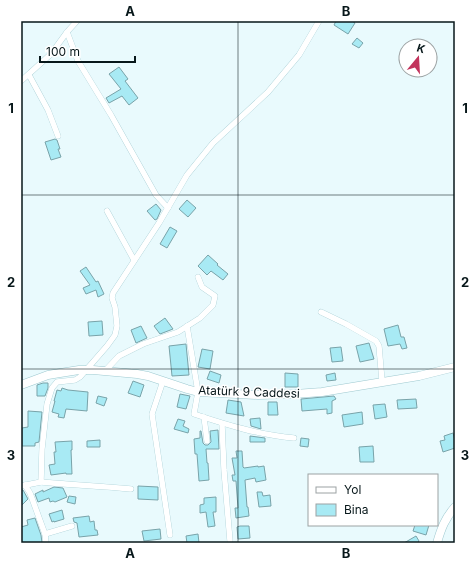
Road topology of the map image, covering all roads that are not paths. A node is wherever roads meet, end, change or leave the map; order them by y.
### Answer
1 (77, 21) edge
2 (319, 21) edge
3 (67, 32) junction
4 (29, 75) junction
5 (21, 81) edge
6 (58, 136) dead end
7 (168, 208) junction
8 (107, 211) dead end
9 (134, 260) junction
10 (198, 277) dead end
11 (321, 312) dead end
12 (187, 326) junction
13 (455, 367) edge
14 (86, 370) junction
15 (105, 371) junction
16 (164, 381) junction
17 (382, 381) junction
18 (21, 385) edge
19 (198, 392) junction
20 (204, 417) junction
21 (222, 424) junction
22 (294, 438) dead end
23 (207, 442) dead end
24 (41, 482) junction
25 (23, 486) edge
26 (131, 489) dead end
27 (455, 507) edge
28 (72, 526) dead end
29 (45, 534) junction
30 (170, 535) dead end
31 (230, 542) dead end
32 (46, 543) edge
33 (437, 543) edge

1 - 3 street
2 - 7 street
3 - 4 street
3 - 7 street
4 - 5 street
4 - 6 street
7 - 9 street
8 - 9 street
9 - 14 street
10 - 12 street
11 - 17 street
12 - 15 street
12 - 19 street
13 - 17 street, Atatürk 9 Caddesi
14 - 15 street, Atatürk 9 Caddesi
14 - 18 street, Atatürk 9 Caddesi
14 - 24 street
15 - 16 street, Atatürk 9 Caddesi
16 - 19 street, Atatürk 9 Caddesi
16 - 30 street
17 - 19 street, Atatürk 9 Caddesi
19 - 20 street
20 - 21 street
20 - 23 street
21 - 22 street
21 - 31 street
24 - 25 street
24 - 26 street
25 - 29 street
27 - 33 street
28 - 29 street
29 - 32 street

